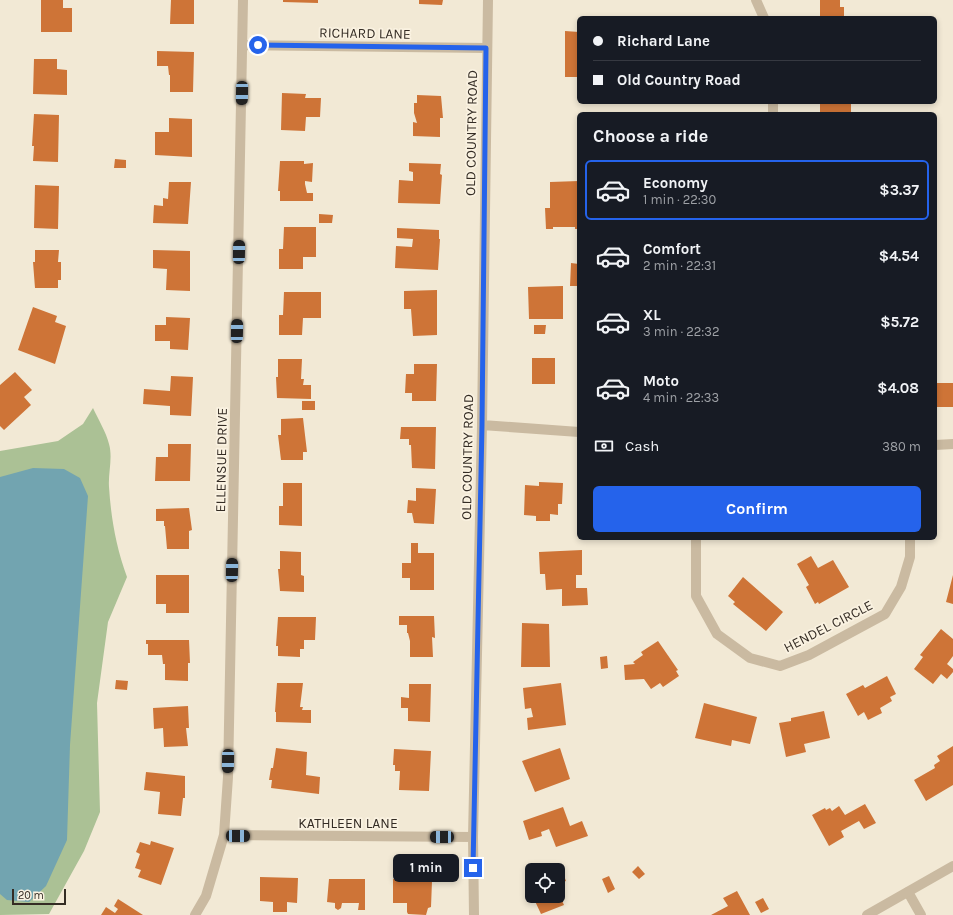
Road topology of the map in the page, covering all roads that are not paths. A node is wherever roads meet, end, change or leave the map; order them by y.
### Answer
1 (243, 0) edge
2 (488, 0) edge
3 (756, 0) edge
4 (763, 16) edge
5 (243, 45) junction
6 (486, 48) junction
7 (482, 425) junction
8 (577, 432) edge
9 (953, 444) edge
10 (937, 445) edge
11 (696, 540) edge
12 (910, 540) edge
13 (224, 835) junction
14 (473, 837) junction
15 (953, 866) edge
16 (908, 892) junction
17 (195, 915) edge
18 (474, 915) edge
19 (867, 915) edge
20 (921, 915) edge

1 - 5 street, ELLENSUE DRIVE
2 - 6 street, OLD COUNTRY ROAD
3 - 4 street
5 - 6 street, RICHARD LANE
5 - 13 street, ELLENSUE DRIVE
6 - 7 street, OLD COUNTRY ROAD
7 - 8 street
7 - 14 street, OLD COUNTRY ROAD
9 - 10 street
11 - 12 street, HENDEL CIRCLE
13 - 14 street, KATHLEEN LANE
13 - 17 street, ELLENSUE DRIVE
14 - 18 street, OLD COUNTRY ROAD
15 - 16 street
16 - 19 street
16 - 20 street

